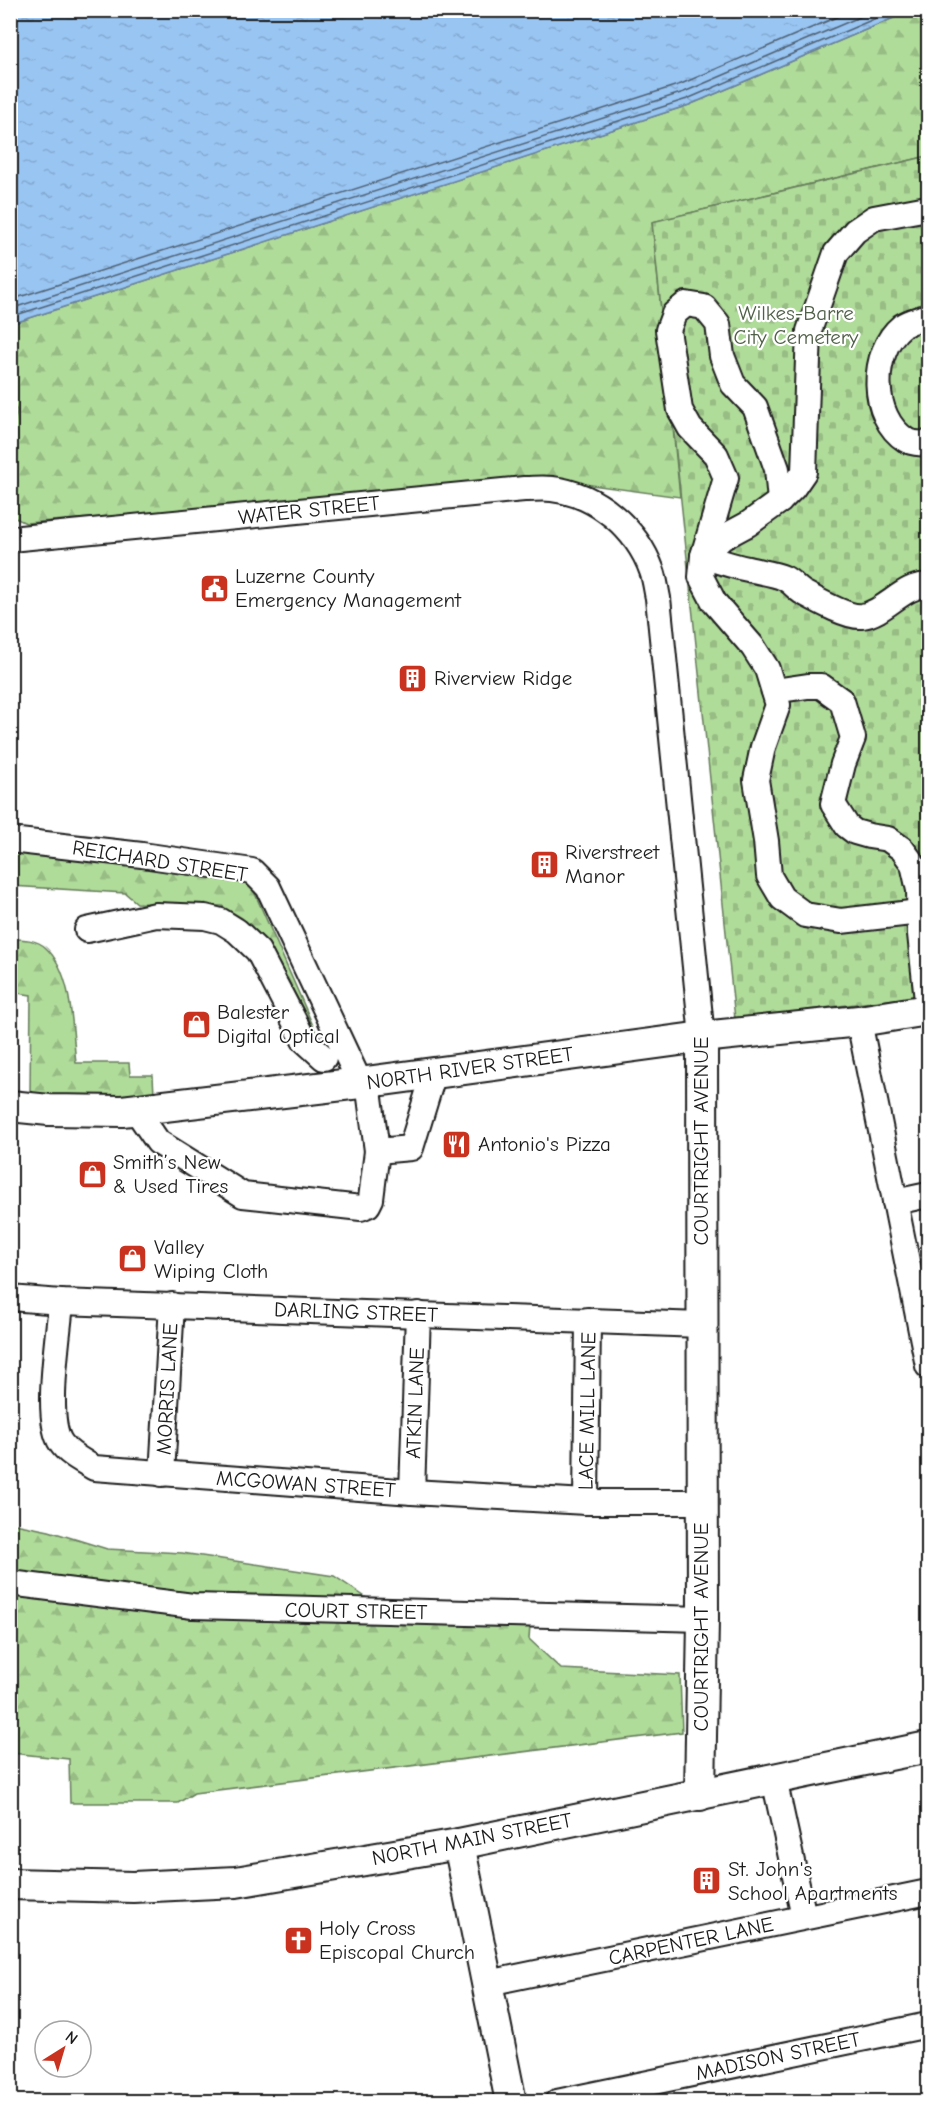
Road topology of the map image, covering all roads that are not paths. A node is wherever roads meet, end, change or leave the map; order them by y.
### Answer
1 (928, 210) edge
2 (928, 316) edge
3 (928, 444) edge
4 (780, 501) junction
5 (603, 508) joint
6 (10, 538) edge
7 (703, 556) junction
8 (928, 586) edge
9 (774, 691) junction
10 (10, 840) edge
11 (924, 912) edge
12 (87, 930) dead end
13 (928, 1010) edge
14 (859, 1021) junction
15 (702, 1037) junction
16 (334, 1052) junction
17 (434, 1073) junction
18 (364, 1082) junction
19 (323, 1087) junction
20 (10, 1106) edge
21 (136, 1110) junction
22 (376, 1152) junction
23 (928, 1195) edge
24 (895, 1202) junction
25 (10, 1298) edge
26 (61, 1302) junction
27 (172, 1305) junction
28 (418, 1314) junction
29 (588, 1320) junction
30 (701, 1325) junction
31 (928, 1366) edge
32 (162, 1474) junction
33 (412, 1492) junction
34 (586, 1502) junction
35 (702, 1502) junction
36 (10, 1583) edge
37 (703, 1619) junction
38 (928, 1747) edge
39 (774, 1779) junction
40 (700, 1795) junction
41 (459, 1844) junction
42 (10, 1884) edge
43 (928, 1892) edge
44 (804, 1917) junction
45 (489, 1983) junction
46 (928, 2025) edge
47 (511, 2102) edge
48 (557, 2102) edge

1 - 4 street
2 - 3 street
4 - 7 street
4 - 7 street
5 - 6 street, WATER STREET
5 - 15 street, COURTRIGHT AVENUE
7 - 8 street
7 - 9 street
9 - 11 street
9 - 11 street
10 - 16 street, REICHARD STREET
11 - 13 street
12 - 16 street
13 - 14 main road, NORTH RIVER STREET
14 - 15 main road, NORTH RIVER STREET
14 - 24 street
15 - 17 main road, NORTH RIVER STREET
15 - 30 main road, COURTRIGHT AVENUE
16 - 18 street, REICHARD STREET
16 - 19 street
17 - 18 main road, NORTH RIVER STREET
17 - 22 street
18 - 19 main road, NORTH RIVER STREET
18 - 22 street, REICHARD STREET
19 - 21 main road, NORTH RIVER STREET
20 - 21 main road, NORTH RIVER STREET
21 - 22 street, REICHARD STREET
23 - 24 street
24 - 31 street
25 - 26 street, DARLING STREET
26 - 27 street, DARLING STREET
26 - 32 street, MCGOWAN STREET
27 - 28 street, DARLING STREET
27 - 32 street, MORRIS LANE
28 - 29 street, DARLING STREET
28 - 33 street, ATKIN LANE
29 - 30 street, DARLING STREET
29 - 34 street, LACE MILL LANE
30 - 35 main road, COURTRIGHT AVENUE
32 - 33 street, MCGOWAN STREET
33 - 34 street, MCGOWAN STREET
34 - 35 street, MCGOWAN STREET
35 - 37 main road, COURTRIGHT AVENUE
36 - 37 street, COURT STREET
37 - 40 main road, COURTRIGHT AVENUE
38 - 39 main road, NORTH MAIN STREET
39 - 40 main road, NORTH MAIN STREET
39 - 44 street
40 - 41 main road, NORTH MAIN STREET
41 - 42 main road, NORTH MAIN STREET
41 - 45 main road
43 - 44 street, CARPENTER LANE
44 - 45 street, CARPENTER LANE
45 - 47 main road
46 - 48 street, MADISON STREET

